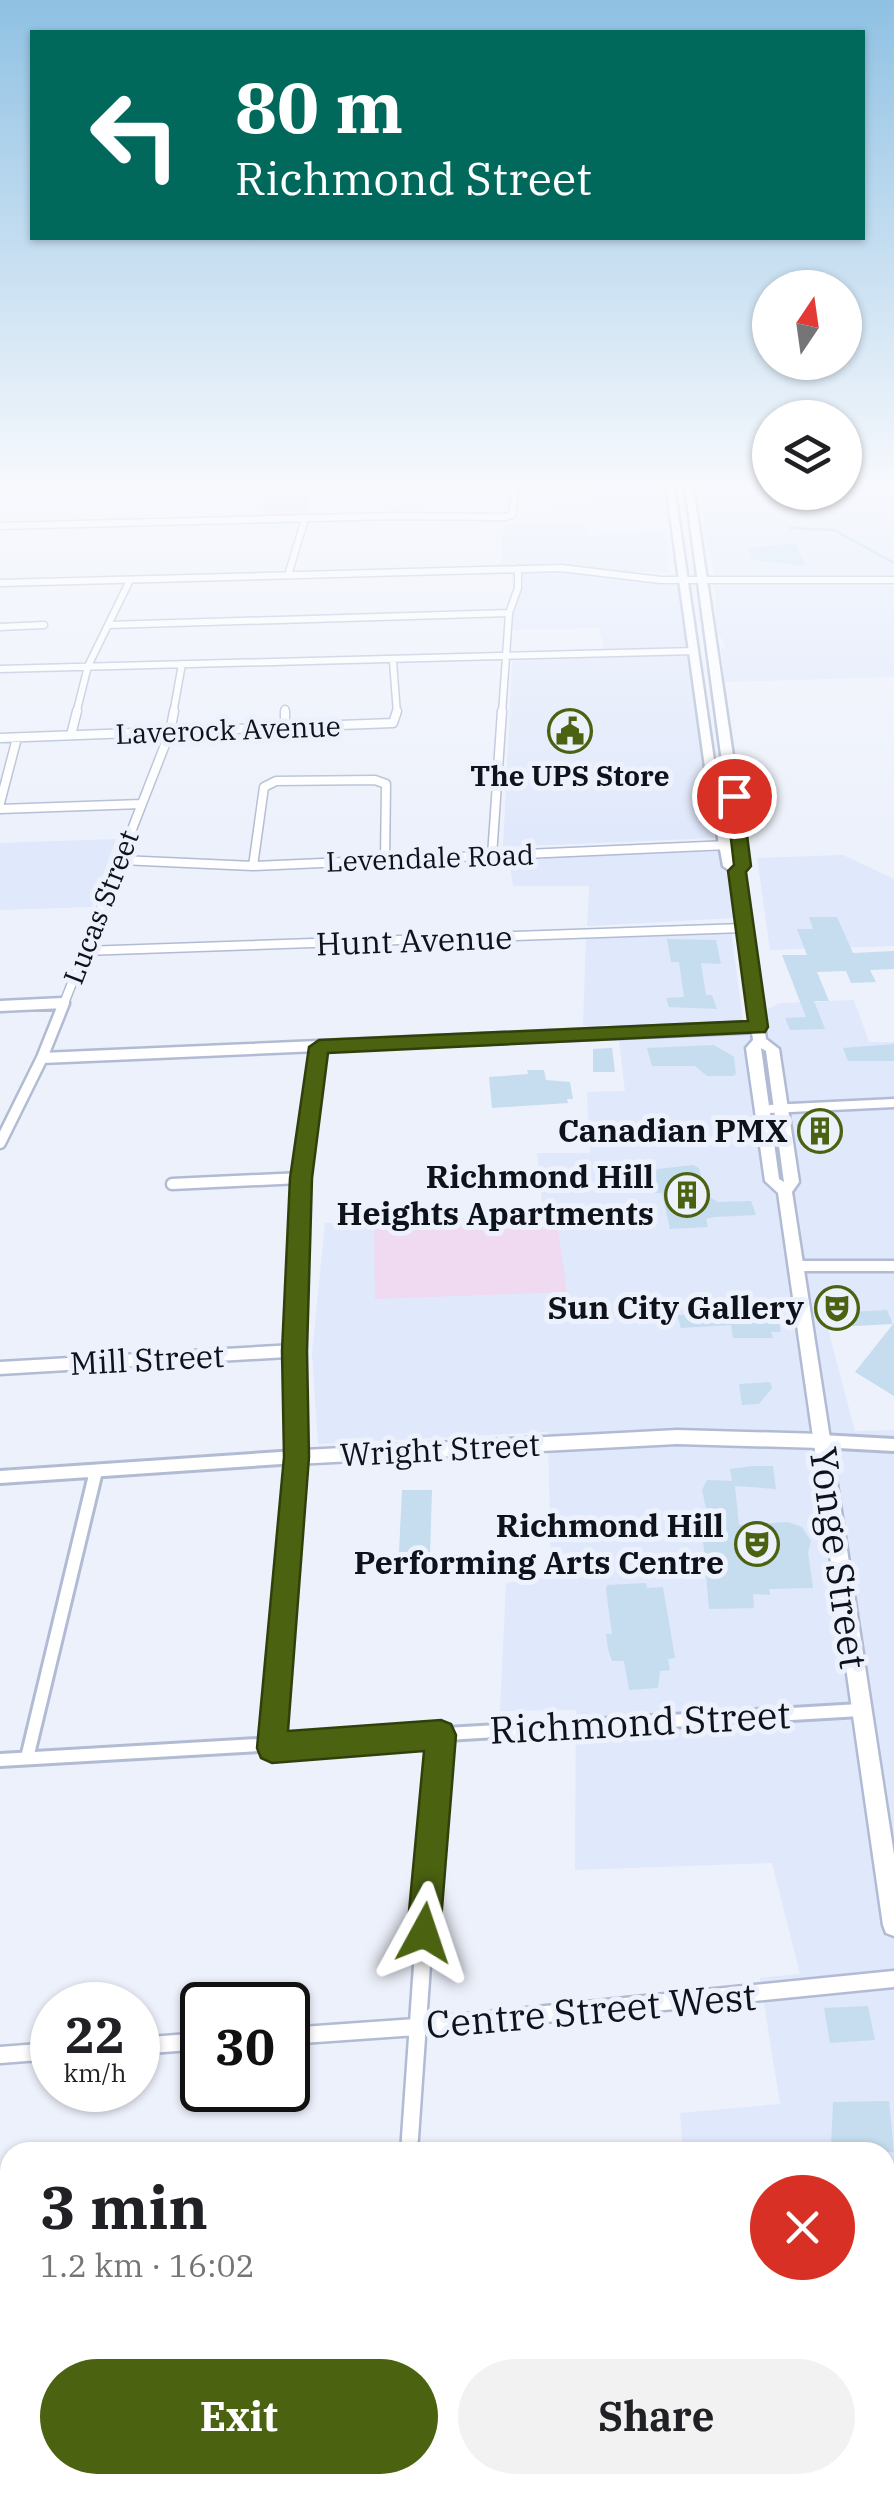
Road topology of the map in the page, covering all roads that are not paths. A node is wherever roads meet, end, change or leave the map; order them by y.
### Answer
1 (119, 602) edge
2 (513, 602) edge
3 (688, 602) edge
4 (706, 602) edge
5 (509, 612) junction
6 (108, 625) junction
7 (44, 626) dead end
8 (0, 627) edge
9 (695, 652) junction
10 (506, 658) junction
11 (393, 660) junction
12 (182, 664) junction
13 (88, 666) junction
14 (0, 669) edge
15 (285, 709) dead end
16 (285, 727) junction
17 (170, 732) junction
18 (71, 735) junction
19 (0, 738) edge
20 (16, 738) junction
21 (141, 804) junction
22 (0, 806) edge
23 (740, 845) junction
24 (725, 846) junction
25 (492, 856) junction
26 (121, 860) junction
27 (385, 860) junction
28 (253, 866) junction
29 (737, 871) junction
30 (743, 928) junction
31 (84, 951) junction
32 (64, 1003) junction
33 (0, 1006) edge
34 (759, 1034) junction
35 (319, 1047) junction
36 (42, 1058) junction
37 (894, 1102) edge
38 (781, 1107) junction
39 (762, 1110) junction
40 (0, 1143) edge
41 (301, 1178) junction
42 (172, 1184) dead end
43 (786, 1191) junction
44 (798, 1266) junction
45 (894, 1266) edge
46 (294, 1351) junction
47 (0, 1368) edge
48 (821, 1441) junction
49 (894, 1445) edge
50 (296, 1457) junction
51 (96, 1471) junction
52 (0, 1477) edge
53 (860, 1710) junction
54 (441, 1735) junction
55 (272, 1748) junction
56 (27, 1758) junction
57 (0, 1760) edge
58 (894, 1926) edge
59 (894, 1979) edge
60 (416, 2027) junction
61 (310, 2034) edge
62 (30, 2052) edge
63 (0, 2054) edge
64 (410, 2142) edge

1 - 6 street
2 - 5 street
3 - 9 main road, Yonge Street
4 - 23 main road, Yonge Street
5 - 6 street
5 - 10 street
6 - 13 street
7 - 8 street
9 - 10 street
9 - 24 main road, Yonge Street
10 - 11 street
10 - 25 street
11 - 12 street
11 - 16 street, Laverock Avenue
12 - 13 street
12 - 17 street, Lucas Street
13 - 14 street
13 - 18 street
15 - 16 street
16 - 17 street, Laverock Avenue
17 - 18 street, Laverock Avenue
17 - 21 street, Lucas Street
18 - 20 street, Laverock Avenue
19 - 20 street, Laverock Avenue
20 - 22 street
21 - 22 street
21 - 26 street, Lucas Street
23 - 24 street, Levendale Road
23 - 29 main road, Yonge Street
24 - 25 street, Levendale Road
24 - 29 main road, Yonge Street
25 - 27 street, Levendale Road
26 - 28 street, Levendale Road
26 - 31 street, Lucas Street
27 - 28 street, Levendale Road
27 - 28 street
29 - 30 main road, Yonge Street
30 - 31 street, Hunt Avenue
30 - 34 main road, Yonge Street
31 - 32 street, Lucas Street
32 - 33 street
32 - 36 street, Lucas Street
34 - 35 street
34 - 38 main road, Yonge Street
34 - 39 main road, Yonge Street
35 - 36 street
35 - 41 street
36 - 40 street, Lucas Street
37 - 38 street
38 - 39 street
38 - 43 main road, Yonge Street
39 - 43 main road, Yonge Street
41 - 42 street
41 - 46 street
43 - 44 main road, Yonge Street
44 - 45 street
44 - 48 main road, Yonge Street
46 - 47 street, Mill Street
46 - 50 street
48 - 49 street
48 - 50 street, Wright Street
48 - 53 main road, Yonge Street
50 - 51 street, Wright Street
50 - 55 street
51 - 52 street, Wright Street
51 - 56 street
53 - 54 street, Richmond Street
53 - 58 main road, Yonge Street
54 - 55 street, Richmond Street
54 - 60 street
55 - 56 street, Richmond Street
56 - 57 street, Richmond Street
59 - 60 street, Centre Street West
60 - 61 street, Centre Street West
60 - 64 street
62 - 63 street

